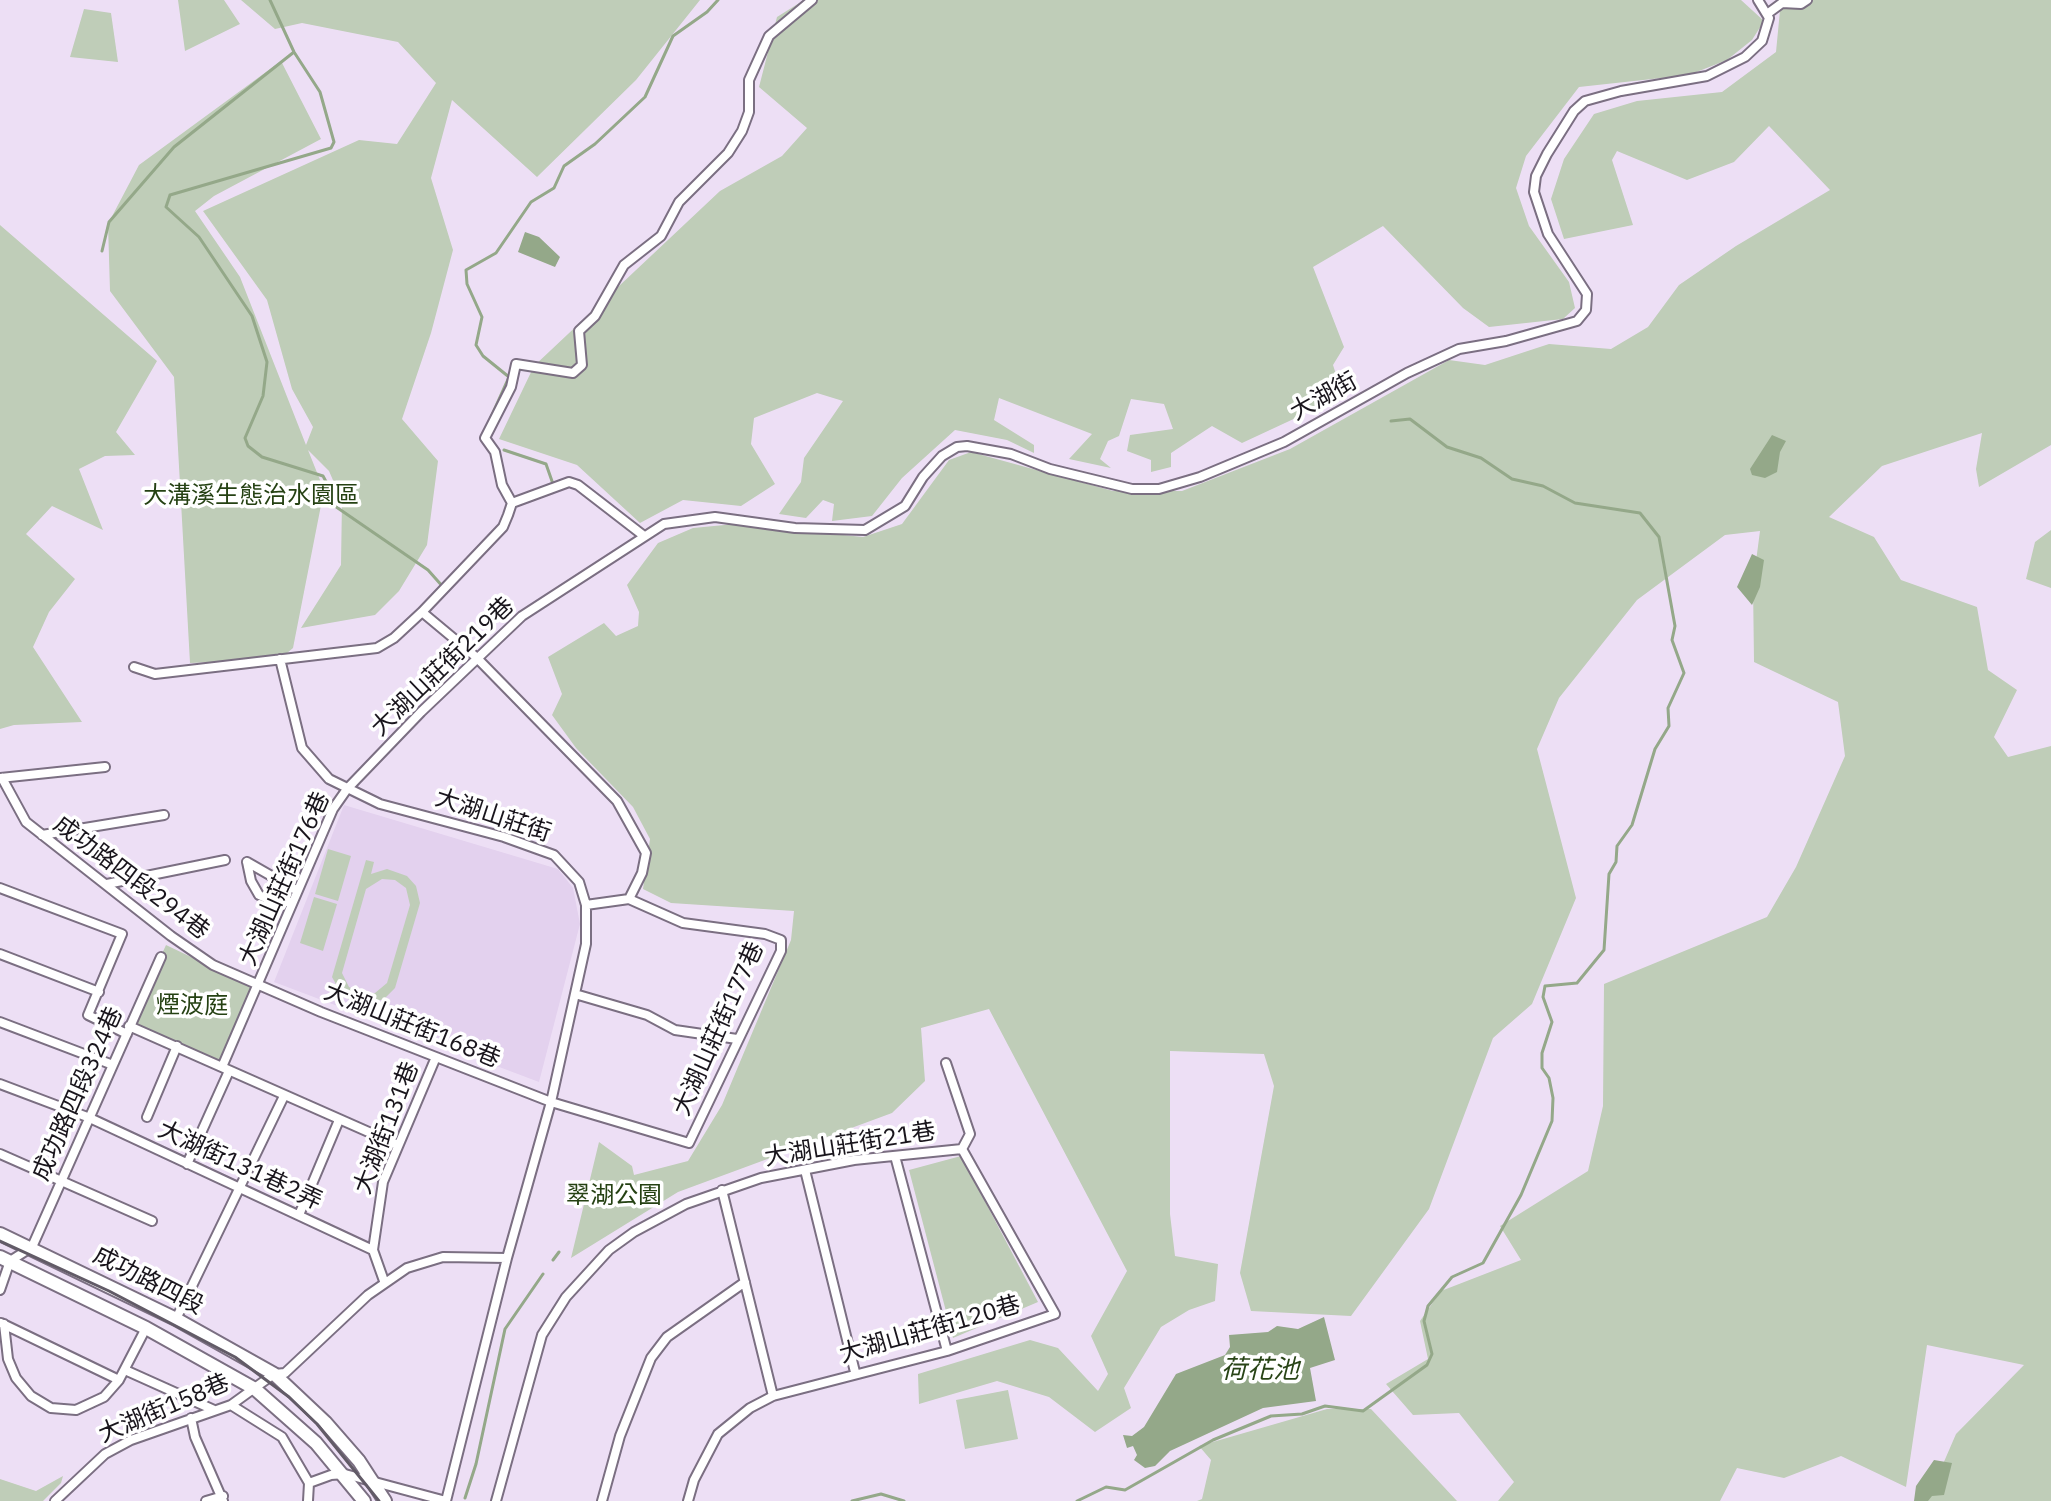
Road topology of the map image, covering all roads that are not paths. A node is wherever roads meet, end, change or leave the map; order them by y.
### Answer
1 (812, 0) edge
2 (1758, 0) edge
3 (1807, 0) edge
4 (1767, 14) junction
5 (512, 503) junction
6 (644, 536) junction
7 (422, 612) junction
8 (476, 657) junction
9 (280, 659) junction
10 (134, 667) dead end
11 (105, 767) dead end
12 (1, 778) edge
13 (347, 789) junction
14 (164, 815) dead end
15 (42, 835) junction
16 (225, 860) dead end
17 (107, 884) junction
18 (0, 888) edge
19 (296, 890) junction
20 (629, 899) junction
21 (292, 902) junction
22 (586, 905) junction
23 (0, 954) edge
24 (161, 957) dead end
25 (260, 986) junction
26 (99, 992) junction
27 (575, 994) junction
28 (0, 1022) edge
29 (128, 1030) junction
30 (737, 1039) junction
31 (177, 1046) junction
32 (436, 1057) junction
33 (946, 1063) dead end
34 (113, 1065) junction
35 (226, 1069) junction
36 (0, 1084) edge
37 (284, 1096) junction
38 (551, 1102) junction
39 (147, 1117) dead end
40 (90, 1118) junction
41 (339, 1120) junction
42 (689, 1143) joint
43 (398, 1145) junction
44 (962, 1149) junction
45 (0, 1154) edge
46 (895, 1156) junction
47 (187, 1164) junction
48 (805, 1170) junction
49 (62, 1180) junction
50 (241, 1189) junction
51 (722, 1190) junction
52 (299, 1215) junction
53 (152, 1221) dead end
54 (0, 1234) edge
55 (32, 1247) junction
56 (373, 1250) junction
57 (507, 1258) junction
58 (5, 1259) edge
59 (384, 1281) junction
60 (745, 1282) junction
61 (0, 1290) edge
62 (176, 1319) junction
63 (2, 1323) edge
64 (146, 1328) junction
65 (947, 1351) junction
66 (125, 1370) junction
67 (855, 1372) junction
68 (274, 1374) junction
69 (119, 1380) junction
70 (255, 1389) junction
71 (773, 1396) junction
72 (231, 1405) junction
73 (214, 1410) junction
74 (191, 1418) junction
75 (345, 1474) junction
76 (371, 1479) junction
77 (309, 1483) junction
78 (223, 1498) edge
79 (55, 1501) edge
80 (206, 1501) edge
81 (308, 1501) edge
82 (364, 1501) edge
83 (385, 1501) edge
84 (446, 1501) edge
85 (496, 1501) edge
86 (602, 1501) edge
87 (688, 1501) edge

1 - 5 street
2 - 4 street
3 - 4 street
4 - 6 street, 大湖街
5 - 6 street
5 - 7 street
6 - 8 street, 大湖山莊街219巷
7 - 8 street
7 - 9 street
8 - 13 street, 大湖山莊街219巷
8 - 20 street
9 - 10 street
9 - 13 street, 大湖山莊街
11 - 12 street
12 - 15 street, 成功路四段294巷
13 - 19 street, 大湖山莊街176巷
13 - 22 street, 大湖山莊街
14 - 15 street
15 - 17 street, 成功路四段294巷
16 - 17 street
17 - 25 street, 成功路四段294巷
18 - 26 street
19 - 21 street, 大湖山莊街176巷
19 - 21 street
20 - 22 street
20 - 30 street, 大湖山莊街177巷
21 - 25 street, 大湖山莊街176巷
22 - 27 street, 大湖山莊街
23 - 26 street
24 - 29 street, 成功路四段324巷
25 - 32 street, 大湖山莊街168巷
25 - 35 street, 大湖山莊街176巷
26 - 29 street
27 - 30 street
27 - 38 street, 大湖山莊街
28 - 34 street
29 - 31 street
29 - 34 street, 成功路四段324巷
30 - 42 street, 大湖山莊街177巷
31 - 35 street
31 - 39 street
32 - 38 street, 大湖山莊街168巷
32 - 43 street, 大湖街131巷
33 - 44 street
34 - 40 street, 成功路四段324巷
35 - 37 street
35 - 47 street, 大湖山莊街176巷
36 - 40 street, 大湖街131巷2弄
37 - 41 street
37 - 50 street
38 - 42 street, 大湖山莊街168巷
38 - 57 street, 大湖山莊街
40 - 47 street, 大湖街131巷2弄
40 - 49 street, 成功路四段324巷
41 - 43 street
41 - 52 street
43 - 56 street, 大湖街131巷
44 - 46 street, 大湖山莊街21巷
44 - 65 street, 大湖山莊街120巷
45 - 49 street
46 - 48 street, 大湖山莊街21巷
46 - 65 street
47 - 50 street, 大湖街131巷2弄
48 - 51 street, 大湖山莊街21巷
48 - 67 street
49 - 53 street
49 - 55 street, 成功路四段324巷
50 - 52 street, 大湖街131巷2弄
50 - 62 street
51 - 60 street
51 - 85 street, 大湖山莊街21巷
52 - 56 street, 大湖街131巷2弄
54 - 55 main road, 成功路四段
55 - 58 street
55 - 62 main road, 成功路四段
56 - 59 street, 大湖街131巷
57 - 59 street
57 - 84 street, 大湖山莊街
58 - 61 street
58 - 64 main road, 成功路四段
59 - 68 street
60 - 71 street
60 - 86 street
62 - 68 main road, 成功路四段
63 - 69 street
63 - 69 street
64 - 66 street
64 - 70 main road, 成功路四段
65 - 67 street, 大湖山莊街120巷
66 - 69 street
66 - 73 street
67 - 71 street, 大湖山莊街120巷
68 - 70 street
68 - 76 main road, 成功路四段
70 - 72 street, 大湖街158巷
70 - 75 main road, 成功路四段
71 - 87 street, 大湖山莊街120巷
72 - 73 street, 大湖街158巷
72 - 77 street
73 - 74 street, 大湖街158巷
74 - 78 street
74 - 79 street, 大湖街158巷
75 - 76 street
75 - 77 street
75 - 82 main road, 成功路四段
76 - 83 main road, 成功路四段
76 - 84 street
77 - 81 street
78 - 80 street

